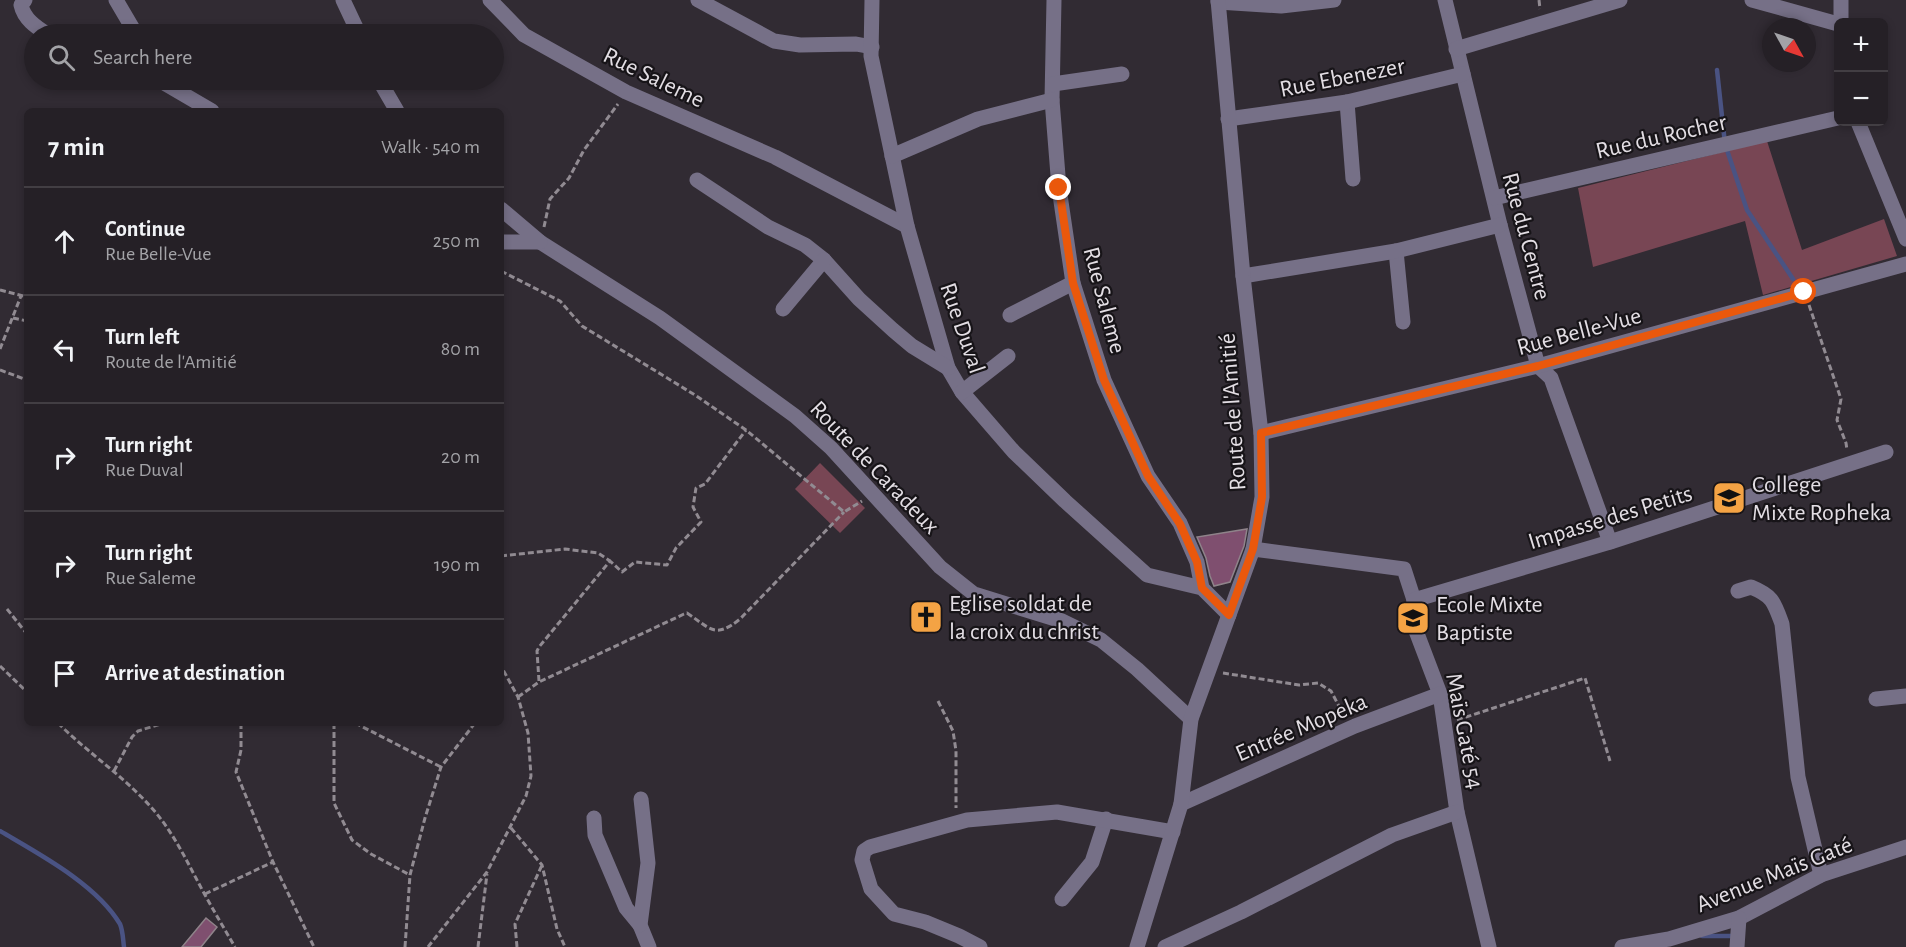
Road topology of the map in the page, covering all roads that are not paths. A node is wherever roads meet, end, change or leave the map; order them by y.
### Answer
1 (25, 0) edge
2 (116, 0) edge
3 (343, 0) edge
4 (490, 0) edge
5 (698, 0) edge
6 (872, 0) edge
7 (1054, 0) edge
8 (1334, 0) edge
9 (1445, 0) edge
10 (1620, 0) edge
11 (1752, 0) edge
12 (1841, 0) edge
13 (1218, 1) edge
14 (1840, 18) edge
15 (1834, 21) edge
16 (32, 24) edge
17 (130, 24) edge
18 (354, 24) edge
19 (872, 48) junction
20 (1456, 49) junction
21 (1122, 74) dead end
22 (1463, 74) junction
23 (176, 90) edge
24 (385, 90) edge
25 (1053, 92) junction
26 (1347, 102) junction
27 (207, 108) edge
28 (395, 108) edge
29 (1228, 119) junction
30 (1834, 119) edge
31 (1860, 126) edge
32 (892, 156) junction
33 (1353, 179) dead end
34 (697, 180) dead end
35 (1494, 198) junction
36 (504, 212) edge
37 (1500, 225) junction
38 (907, 226) junction
39 (1906, 239) edge
40 (504, 242) edge
41 (540, 243) junction
42 (1396, 251) junction
43 (824, 260) junction
44 (1906, 264) edge
45 (1243, 276) junction
46 (1073, 283) junction
47 (783, 309) dead end
48 (1010, 315) dead end
49 (1403, 321) dead end
50 (1008, 356) dead end
51 (1538, 366) junction
52 (948, 368) junction
53 (962, 392) junction
54 (1261, 433) junction
55 (1886, 452) dead end
56 (1610, 542) junction
57 (1253, 549) junction
58 (1202, 588) junction
59 (1738, 591) dead end
60 (1414, 600) junction
61 (1229, 615) junction
62 (1440, 694) junction
63 (1906, 696) edge
64 (1876, 699) dead end
65 (1191, 719) junction
66 (641, 799) dead end
67 (1181, 804) junction
68 (1457, 812) junction
69 (594, 818) dead end
70 (1106, 819) junction
71 (1173, 832) junction
72 (1906, 847) edge
73 (1821, 875) junction
74 (1062, 899) dead end
75 (1738, 918) junction
76 (640, 925) junction
77 (649, 947) edge
78 (980, 947) edge
79 (1137, 947) edge
80 (1165, 947) edge
81 (1489, 947) edge
82 (1622, 947) edge
83 (1737, 947) edge

1 - 16 street
2 - 17 street
3 - 18 street
4 - 38 street, Rue Saleme
5 - 19 street
6 - 19 street, Rue Duval
7 - 25 street, Rue Saleme
8 - 13 street
9 - 20 street, Rue du Centre
10 - 20 street
11 - 15 street
12 - 14 street
13 - 29 street, Route de l'Amitié
19 - 32 street, Rue Duval
20 - 22 street, Rue du Centre
21 - 25 street
22 - 26 street, Rue Ebenezer
22 - 35 street, Rue du Centre
23 - 27 street
24 - 28 street
25 - 32 street
25 - 46 street, Rue Saleme
26 - 29 street, Rue Ebenezer
26 - 33 street
29 - 45 street, Route de l'Amitié
30 - 35 street, Rue du Rocher
31 - 39 street
32 - 38 street, Rue Duval
34 - 43 street
35 - 37 street, Rue du Centre
36 - 41 street, Route de Caradeux
37 - 42 street
37 - 51 street, Rue du Centre
38 - 52 street, Rue Duval
40 - 41 street
41 - 65 street, Route de Caradeux
42 - 45 street
42 - 49 street
43 - 47 street
43 - 52 street
44 - 51 street, Rue Belle-Vue
45 - 54 street, Route de l'Amitié
46 - 48 street
46 - 58 street, Rue Saleme
50 - 53 street
51 - 54 street, Rue Belle-Vue
51 - 56 street, Rue du Centre
52 - 53 street, Rue Duval
53 - 58 street, Rue Duval
54 - 57 street, Route de l'Amitié
55 - 56 street, Impasse des Petits
56 - 60 street, Impasse des Petits
57 - 60 street, Maïs Gaté 54
57 - 61 street, Route de l'Amitié
58 - 61 street
59 - 73 street
60 - 62 street, Maïs Gaté 54
61 - 65 street, Route de l'Amitié
62 - 67 street, Entrée Mopeka
62 - 68 street, Maïs Gaté 54
63 - 64 street
65 - 67 street, Route de l'Amitié
66 - 76 street
67 - 71 street, Route de l'Amitié
68 - 80 street
68 - 81 street, Maïs Gaté 54
69 - 76 street
70 - 71 street
70 - 74 street
70 - 78 street
71 - 79 street, Route de l'Amitié
72 - 73 street, Avenue Maïs Gaté
73 - 75 street, Avenue Maïs Gaté
75 - 82 street, Avenue Maïs Gaté
75 - 83 street
76 - 77 street

